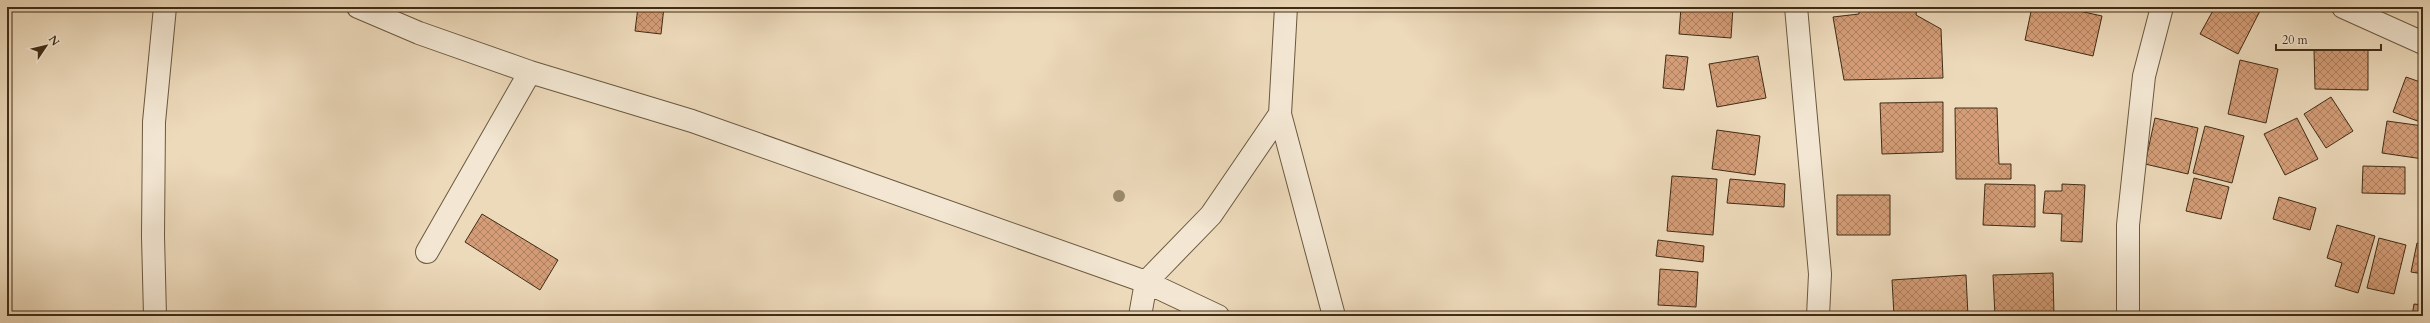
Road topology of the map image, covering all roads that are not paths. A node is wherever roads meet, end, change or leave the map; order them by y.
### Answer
1 (165, 7) edge
2 (358, 7) edge
3 (1286, 7) edge
4 (1796, 7) edge
5 (2162, 7) edge
6 (2343, 7) edge
7 (2423, 42) edge
8 (530, 72) junction
9 (1280, 114) junction
10 (427, 252) dead end
11 (1146, 282) junction
12 (155, 316) edge
13 (1140, 316) edge
14 (1218, 316) edge
15 (1334, 316) edge
16 (1818, 316) edge
17 (2128, 316) edge

1 - 12 street
2 - 8 street
3 - 9 street
4 - 16 street
5 - 17 street
6 - 7 street
8 - 10 street
8 - 11 street
9 - 11 street
9 - 15 street
11 - 13 street
11 - 14 street

